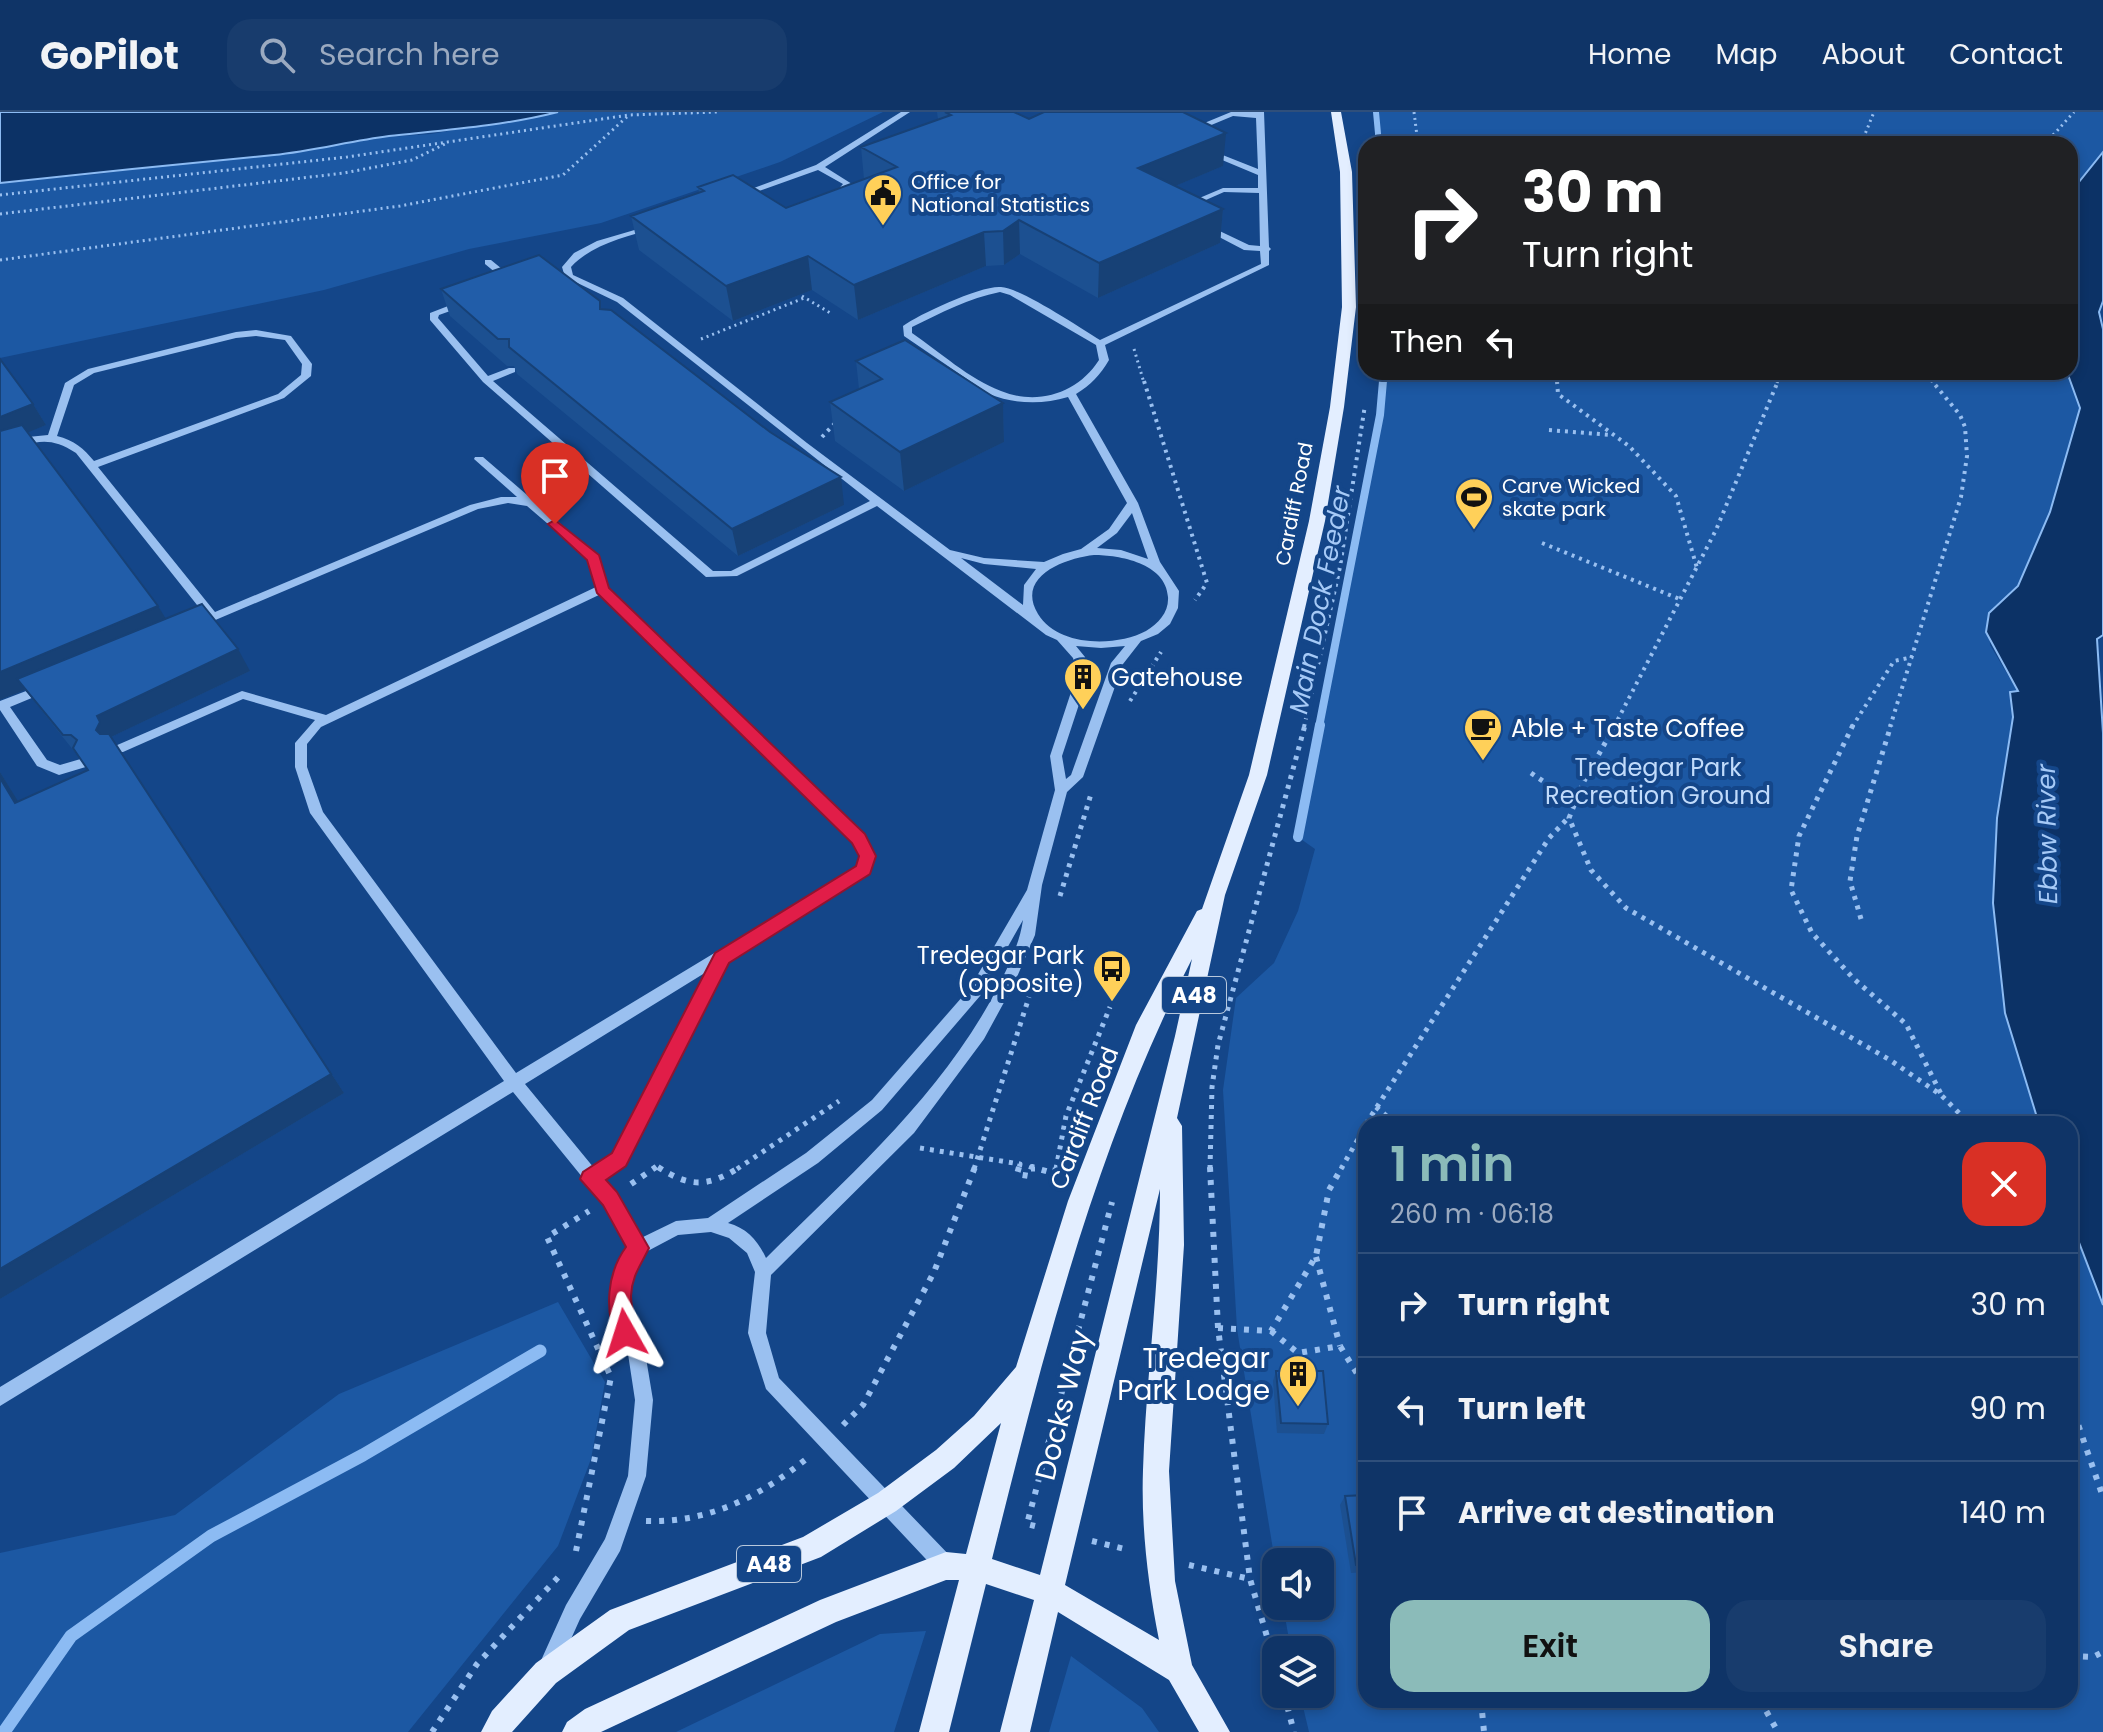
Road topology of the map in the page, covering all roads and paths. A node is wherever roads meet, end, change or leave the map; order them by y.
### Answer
1 (717, 112) edge
2 (906, 112) edge
3 (1336, 112) edge
4 (1414, 112) edge
5 (1874, 112) edge
6 (2074, 112) edge
7 (1260, 114) edge
8 (629, 115) junction
9 (1417, 136) edge
10 (1864, 136) edge
11 (2052, 136) edge
12 (451, 141) junction
13 (819, 167) junction
14 (1262, 174) junction
15 (1263, 191) junction
16 (0, 195) edge
17 (747, 206) edge
18 (827, 206) edge
19 (1172, 211) edge
20 (0, 214) edge
21 (658, 223) edge
22 (1197, 224) edge
23 (596, 246) junction
24 (1267, 249) junction
25 (609, 254) dead end
26 (0, 260) edge
27 (488, 262) dead end
28 (566, 267) junction
29 (553, 271) edge
30 (528, 280) edge
31 (515, 284) junction
32 (502, 289) edge
33 (791, 289) edge
34 (804, 298) junction
35 (475, 299) edge
36 (832, 314) edge
37 (645, 319) junction
38 (634, 323) edge
39 (1100, 344) junction
40 (681, 347) junction
41 (512, 370) edge
42 (486, 380) junction
43 (1557, 380) edge
44 (1778, 380) edge
45 (1932, 380) edge
46 (1071, 394) junction
47 (1365, 401) dead end
48 (842, 417) edge
49 (1549, 430) dead end
50 (1615, 435) junction
51 (52, 437) junction
52 (821, 438) dead end
53 (0, 450) edge
54 (479, 459) dead end
55 (91, 466) junction
56 (878, 501) junction
57 (1133, 503) junction
58 (536, 507) junction
59 (1542, 543) dead end
60 (945, 552) junction
61 (1084, 552) junction
62 (1045, 566) junction
63 (1697, 569) junction
64 (1159, 570) junction
65 (602, 589) junction
66 (1682, 600) junction
67 (213, 617) junction
68 (1034, 619) junction
69 (199, 623) edge
70 (1061, 637) junction
71 (1138, 639) junction
72 (1913, 657) junction
73 (59, 682) edge
74 (327, 719) junction
75 (119, 749) edge
76 (84, 763) edge
77 (1531, 773) dead end
78 (1061, 790) junction
79 (1574, 802) junction
80 (1569, 818) junction
81 (1035, 885) junction
82 (1215, 895) junction
83 (1861, 919) dead end
84 (722, 958) junction
85 (1110, 1007) dead end
86 (514, 1082) junction
87 (1171, 1094) junction
88 (1941, 1095) junction
89 (1376, 1107) junction
90 (1371, 1116) edge
91 (1387, 1116) edge
92 (1962, 1116) edge
93 (1358, 1138) edge
94 (591, 1179) junction
95 (711, 1225) junction
96 (638, 1248) junction
97 (1316, 1256) junction
98 (763, 1272) junction
99 (1218, 1328) junction
100 (1271, 1331) junction
101 (1340, 1346) junction
102 (1027, 1371) junction
103 (1358, 1375) edge
104 (0, 1397) edge
105 (2078, 1424) edge
106 (827, 1441) junction
107 (2103, 1497) edge
108 (887, 1502) junction
109 (585, 1511) dead end
110 (622, 1519) junction
111 (946, 1566) junction
112 (978, 1568) junction
113 (1051, 1592) junction
114 (1267, 1636) edge
115 (2103, 1652) edge
116 (2078, 1656) edge
117 (1179, 1670) junction
118 (546, 1673) junction
119 (1288, 1708) edge
120 (1482, 1708) edge
121 (1764, 1708) edge
122 (496, 1732) edge
123 (577, 1732) edge
124 (934, 1732) edge
125 (1015, 1732) edge
126 (1215, 1732) edge
127 (1294, 1732) edge
128 (1484, 1732) edge
129 (1778, 1732) edge

1 - 8 path
2 - 13 street
3 - 82 main road, Cardiff Road / A48
4 - 9 path
5 - 10 path
6 - 11 path
7 - 14 street
7 - 14 street
8 - 12 path
8 - 26 path
12 - 16 path
12 - 20 path
13 - 17 street
13 - 18 street
14 - 15 street
15 - 19 street
15 - 24 street
21 - 23 street
22 - 24 street
23 - 25 street
23 - 28 street
24 - 39 street
27 - 31 street
28 - 29 street
28 - 37 street
30 - 31 street
31 - 32 street
33 - 34 path
34 - 36 path
34 - 40 path
35 - 42 street
37 - 38 street
37 - 40 street
39 - 46 street
39 - 46 street
40 - 56 street
41 - 42 street
42 - 56 street
43 - 50 path
44 - 63 path
45 - 72 path
46 - 57 street
47 - 99 path
48 - 52 path
49 - 50 path
50 - 63 path
51 - 53 street
51 - 55 street
51 - 55 street
54 - 58 street
55 - 67 street
56 - 60 street
57 - 61 street
57 - 64 street
58 - 65 street
58 - 67 street
59 - 66 path
60 - 62 street
60 - 68 street
61 - 62 street
61 - 64 street
62 - 68 street
63 - 66 path
64 - 71 street
65 - 74 street
65 - 84 street
66 - 79 path
67 - 69 street
68 - 70 street
70 - 71 street
70 - 78 street
71 - 78 street
72 - 83 path
72 - 88 path
73 - 76 street
74 - 75 street
74 - 86 street
77 - 79 path
78 - 81 street
79 - 80 path
80 - 88 path
80 - 89 path
81 - 95 street
81 - 98 street
82 - 87 main road, Cardiff Road / A48
82 - 102 main road, Cardiff Road / A48
84 - 86 street
84 - 94 street
85 - 106 path
86 - 94 street
86 - 104 street
87 - 113 main road, Docks Way / A48
87 - 117 main road, A48
88 - 92 path
89 - 90 path
89 - 91 path
93 - 97 path
94 - 96 street
95 - 96 street
95 - 98 street
96 - 110 street
97 - 100 path
97 - 101 path
98 - 106 street
99 - 100 path
99 - 114 path
100 - 101 path
101 - 103 path
102 - 108 main road, A48
102 - 112 main road, Docks Way / A48
105 - 107 path
106 - 108 street
106 - 110 path
108 - 111 street
108 - 118 main road, A48
109 - 110 path
110 - 118 street
111 - 112 main road
111 - 123 main road
112 - 113 main road
112 - 124 main road, Docks Way / A48
113 - 117 main road
113 - 125 main road, Docks Way / A48
115 - 116 path
117 - 126 main road
118 - 122 main road, A48
119 - 127 path
120 - 128 path
121 - 129 path

